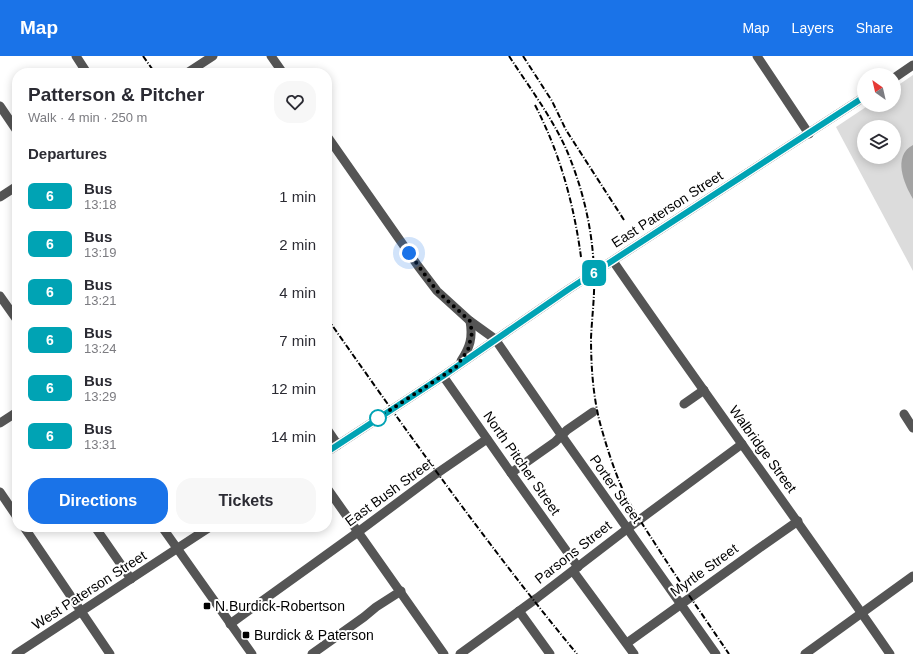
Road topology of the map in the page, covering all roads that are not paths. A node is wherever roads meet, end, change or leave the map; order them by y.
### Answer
1 (76, 56) edge
2 (213, 56) edge
3 (271, 56) edge
4 (757, 56) edge
5 (913, 65) edge
6 (84, 68) edge
7 (195, 68) edge
8 (279, 68) edge
9 (901, 73) edge
10 (857, 102) edge
11 (0, 106) edge
12 (12, 124) edge
13 (809, 134) junction
14 (332, 143) edge
15 (12, 189) edge
16 (0, 197) edge
17 (613, 261) junction
18 (0, 296) edge
19 (12, 313) edge
20 (470, 321) junction
21 (496, 339) junction
22 (456, 367) junction
23 (443, 376) junction
24 (704, 390) junction
25 (684, 404) dead end
26 (593, 412) dead end
27 (904, 414) dead end
28 (12, 416) edge
29 (0, 423) edge
30 (913, 428) edge
31 (332, 436) edge
32 (562, 436) junction
33 (487, 439) junction
34 (742, 444) junction
35 (338, 445) junction
36 (332, 449) edge
37 (511, 473) junction
38 (0, 492) edge
39 (332, 495) edge
40 (12, 510) edge
41 (798, 522) junction
42 (627, 529) junction
43 (27, 532) edge
44 (98, 532) edge
45 (165, 532) edge
46 (202, 532) edge
47 (358, 532) junction
48 (176, 548) junction
49 (576, 569) junction
50 (913, 576) edge
51 (131, 579) junction
52 (401, 591) junction
53 (681, 604) junction
54 (519, 611) junction
55 (81, 612) junction
56 (862, 613) junction
57 (230, 624) junction
58 (627, 643) junction
59 (16, 654) edge
60 (110, 654) edge
61 (252, 654) edge
62 (312, 654) edge
63 (444, 654) edge
64 (460, 654) edge
65 (550, 654) edge
66 (634, 654) edge
67 (716, 654) edge
68 (805, 654) edge
69 (890, 654) edge

1 - 6 street
2 - 7 street
3 - 8 street
4 - 13 street
5 - 9 street
10 - 13 street, East Paterson Street
11 - 12 street
13 - 17 street, East Paterson Street
14 - 20 street
15 - 16 street
17 - 21 street, East Paterson Street
17 - 24 street, Walbridge Street
18 - 19 street
20 - 21 street
20 - 22 street
21 - 22 street, East Paterson Street
21 - 32 street, Porter Street
22 - 23 street, East Paterson Street
23 - 33 street, North Pitcher Street
23 - 35 street, East Paterson Street
24 - 25 street
24 - 34 street, Walbridge Street
26 - 32 street
27 - 30 street
28 - 29 street
31 - 35 street
32 - 37 street
32 - 42 street, Porter Street
33 - 37 street, North Pitcher Street
33 - 47 street, East Bush Street
34 - 41 street, Walbridge Street
34 - 42 street, Parsons Street
35 - 36 street, East Paterson Street
37 - 49 street, North Pitcher Street
38 - 40 street
39 - 47 street
41 - 53 street, Myrtle Street
41 - 56 street, Walbridge Street
42 - 49 street, Parsons Street
42 - 53 street, Porter Street
43 - 55 street
44 - 51 street
45 - 48 street
46 - 48 street
47 - 52 street
47 - 57 street, East Bush Street
48 - 51 street, West Paterson Street
48 - 57 street
49 - 54 street, Parsons Street
49 - 58 street, North Pitcher Street
50 - 56 street
51 - 55 street, West Paterson Street
52 - 62 street
52 - 63 street
53 - 58 street, Myrtle Street
53 - 67 street, Porter Street
54 - 64 street, Parsons Street
54 - 65 street
55 - 59 street, West Paterson Street
55 - 60 street
56 - 68 street
56 - 69 street, Walbridge Street
57 - 61 street
58 - 66 street, North Pitcher Street

